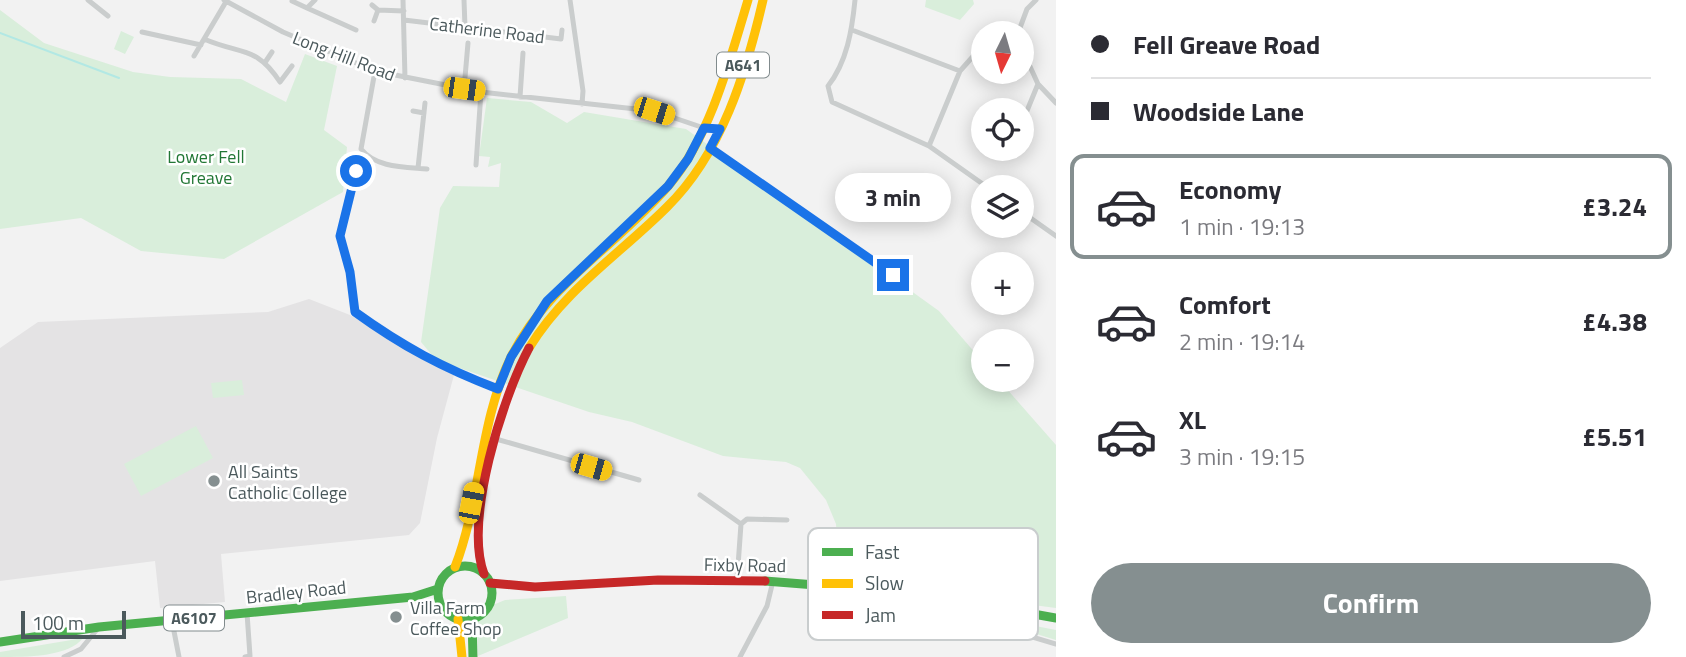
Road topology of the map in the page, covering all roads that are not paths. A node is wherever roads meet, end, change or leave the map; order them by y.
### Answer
1 (88, 0) edge
2 (226, 0) edge
3 (315, 0) edge
4 (403, 0) edge
5 (464, 0) edge
6 (570, 0) edge
7 (748, 0) edge
8 (763, 0) edge
9 (855, 0) edge
10 (1036, 0) edge
11 (292, 1) edge
12 (372, 5) dead end
13 (307, 8) junction
14 (378, 10) junction
15 (404, 12) junction
16 (108, 16) dead end
17 (404, 20) junction
18 (374, 21) dead end
19 (1022, 21) edge
20 (465, 27) junction
21 (356, 30) dead end
22 (562, 30) dead end
23 (852, 30) junction
24 (142, 32) dead end
25 (203, 42) junction
26 (468, 43) dead end
27 (272, 52) dead end
28 (523, 53) dead end
29 (194, 56) dead end
30 (971, 59) edge
31 (266, 61) junction
32 (522, 62) junction
33 (530, 62) dead end
34 (292, 66) dead end
35 (375, 71) junction
36 (960, 71) junction
37 (1034, 75) edge
38 (405, 78) junction
39 (1038, 84) junction
40 (464, 89) junction
41 (481, 92) junction
42 (520, 97) junction
43 (1032, 98) edge
44 (425, 103) dead end
45 (1056, 103) edge
46 (582, 104) junction
47 (413, 111) dead end
48 (424, 113) junction
49 (704, 128) junction
50 (720, 129) junction
51 (929, 146) junction
52 (710, 148) junction
53 (366, 155) junction
54 (488, 159) dead end
55 (418, 168) junction
56 (427, 170) dead end
57 (971, 176) edge
58 (1034, 220) edge
59 (1056, 236) edge
60 (893, 275) dead end
61 (498, 389) junction
62 (496, 439) junction
63 (639, 480) dead end
64 (700, 495) dead end
65 (787, 520) dead end
66 (741, 524) junction
67 (455, 567) junction
68 (484, 574) junction
69 (737, 580) junction
70 (773, 581) junction
71 (490, 583) junction
72 (808, 583) edge
73 (516, 588) junction
74 (438, 589) junction
75 (492, 596) junction
76 (413, 597) junction
77 (439, 602) junction
78 (247, 613) junction
79 (1038, 614) edge
80 (1056, 618) edge
81 (458, 619) junction
82 (472, 619) junction
83 (172, 621) junction
84 (99, 627) junction
85 (1038, 639) edge
86 (0, 642) edge
87 (1056, 644) edge
88 (64, 657) edge
89 (178, 657) edge
90 (245, 657) edge
91 (462, 657) edge
92 (473, 657) edge
93 (740, 657) edge

1 - 16 street
2 - 25 street
2 - 35 street, Long Hill Road
3 - 13 street
4 - 15 street
5 - 20 street
6 - 46 street
7 - 49 main road, A641
8 - 50 main road, A641
9 - 23 street
10 - 19 street
11 - 13 street
12 - 14 street
13 - 21 street
14 - 15 street
14 - 18 street
15 - 17 street
17 - 20 street, Catherine Road
17 - 38 street
20 - 22 street, Catherine Road
23 - 36 street
23 - 51 street
24 - 25 street
25 - 29 street
25 - 31 street
26 - 40 street
27 - 31 street
28 - 32 street
30 - 36 street
31 - 34 street
32 - 33 street
32 - 42 street
35 - 38 street, Long Hill Road
35 - 53 street
36 - 51 street
37 - 39 street
38 - 40 street, Long Hill Road
39 - 43 street
39 - 45 street
40 - 41 street, Long Hill Road
41 - 42 street, Long Hill Road
41 - 54 street
42 - 46 street, Long Hill Road
44 - 48 street
46 - 49 street, Long Hill Road
47 - 48 street
48 - 55 street
49 - 50 street, Long Hill Road
49 - 61 main road, A641
50 - 52 main road, A641
51 - 57 street
52 - 60 street
52 - 62 main road, A641
53 - 55 street
53 - 61 street
55 - 56 street
58 - 59 street
61 - 67 main road, A641
62 - 63 street
62 - 68 main road, A641
64 - 66 street
65 - 66 street
66 - 69 street
67 - 68 main road
67 - 74 main road, A641
68 - 71 main road, A641
69 - 70 main road, Fixby Road
69 - 73 main road, Fixby Road
70 - 72 main road, Fixby Road
70 - 93 street
71 - 73 main road, Fixby Road
71 - 75 main road, A641
73 - 75 main road, Fixby Road
74 - 76 main road, Bradley Road / A6107
74 - 77 main road
75 - 82 main road
76 - 77 main road, Bradley Road / A6107
76 - 78 main road, Bradley Road / A6107
77 - 81 main road
78 - 83 main road, Bradley Road / A6107
78 - 90 street
79 - 80 main road, Fixby Road
81 - 82 main road
81 - 91 main road
82 - 92 main road
83 - 84 main road, Bradley Road / A6107
83 - 89 street
84 - 86 main road, Bradley Road / A6107
84 - 88 street
85 - 87 street

